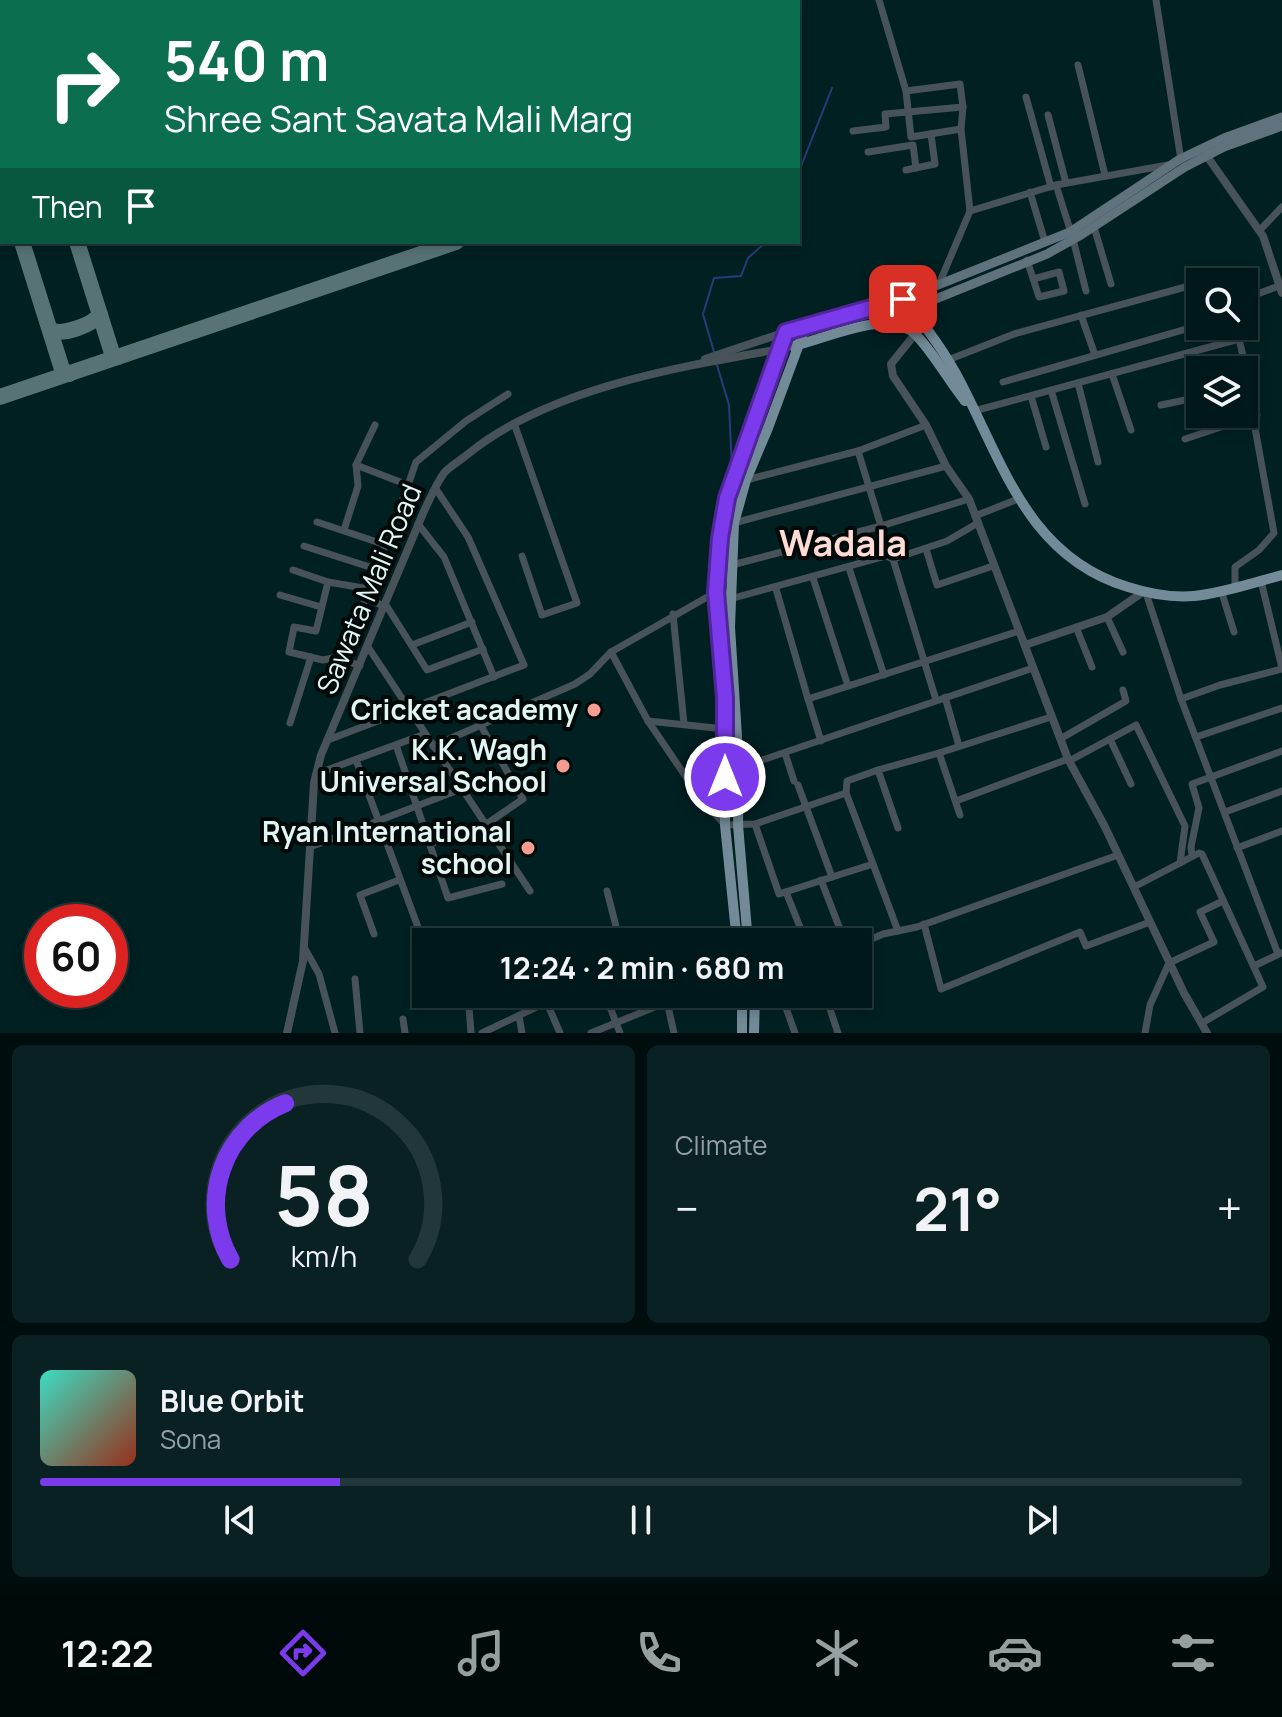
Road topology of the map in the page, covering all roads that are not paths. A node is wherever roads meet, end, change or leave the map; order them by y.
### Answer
1 (879, 0) edge
2 (1156, 0) edge
3 (1078, 65) dead end
4 (906, 91) junction
5 (1026, 97) dead end
6 (963, 107) junction
7 (909, 113) junction
8 (1048, 115) dead end
9 (1282, 117) edge
10 (1282, 126) edge
11 (961, 129) junction
12 (853, 131) dead end
13 (931, 134) junction
14 (868, 152) dead end
15 (1204, 152) junction
16 (1183, 163) junction
17 (1170, 165) junction
18 (916, 168) junction
19 (906, 170) dead end
20 (1105, 175) junction
21 (1066, 183) junction
22 (1054, 186) junction
23 (1030, 192) junction
24 (1282, 207) edge
25 (970, 211) junction
26 (1094, 227) junction
27 (1260, 230) junction
28 (1072, 236) junction
29 (1045, 242) junction
30 (1023, 251) junction
31 (1027, 261) junction
32 (1033, 279) junction
33 (939, 284) junction
34 (1111, 284) dead end
35 (1186, 286) edge
36 (1281, 290) edge
37 (1086, 291) dead end
38 (1258, 296) edge
39 (903, 299) junction
40 (911, 309) junction
41 (1081, 315) junction
42 (880, 322) junction
43 (805, 328) junction
44 (1186, 329) edge
45 (786, 332) junction
46 (915, 334) junction
47 (1235, 340) edge
48 (798, 346) junction
49 (780, 349) junction
50 (1095, 355) junction
51 (948, 360) junction
52 (697, 362) junction
53 (1112, 374) junction
54 (1003, 382) dead end
55 (1078, 383) junction
56 (1051, 390) junction
57 (508, 394) dead end
58 (1031, 396) junction
59 (1186, 400) edge
60 (1161, 405) dead end
61 (974, 411) junction
62 (514, 423) junction
63 (375, 425) dead end
64 (926, 425) junction
65 (1219, 428) edge
66 (1255, 428) edge
67 (1131, 430) dead end
68 (1185, 439) dead end
69 (1046, 447) dead end
70 (858, 451) junction
71 (1098, 462) dead end
72 (356, 465) junction
73 (946, 466) junction
74 (746, 480) junction
75 (408, 485) junction
76 (867, 487) junction
77 (436, 489) junction
78 (969, 499) junction
79 (1018, 499) junction
80 (1085, 504) dead end
81 (976, 520) junction
82 (317, 522) dead end
83 (734, 523) junction
84 (418, 524) junction
85 (881, 526) junction
86 (344, 530) junction
87 (386, 545) junction
88 (304, 546) dead end
89 (926, 549) junction
90 (522, 556) dead end
91 (890, 558) junction
92 (730, 565) junction
93 (993, 566) junction
94 (849, 568) junction
95 (376, 569) junction
96 (293, 570) dead end
97 (1282, 572) edge
98 (813, 578) junction
99 (1261, 581) junction
100 (328, 582) junction
101 (1235, 586) junction
102 (776, 589) junction
103 (1221, 590) junction
104 (716, 592) junction
105 (1144, 592) junction
106 (367, 593) junction
107 (280, 595) dead end
108 (730, 596) junction
109 (385, 606) junction
110 (321, 607) junction
111 (673, 614) junction
112 (1107, 617) junction
113 (472, 622) junction
114 (1076, 627) junction
115 (1019, 631) junction
116 (1234, 632) dead end
117 (412, 645) junction
118 (1025, 645) junction
119 (368, 647) junction
120 (483, 649) junction
121 (611, 652) junction
122 (1123, 652) dead end
123 (311, 657) junction
124 (343, 659) junction
125 (924, 662) junction
126 (360, 666) junction
127 (1092, 667) dead end
128 (1033, 668) junction
129 (1282, 669) edge
130 (884, 675) junction
131 (494, 677) junction
132 (848, 686) junction
133 (1123, 690) dead end
134 (945, 697) junction
135 (808, 699) junction
136 (1181, 699) junction
137 (936, 700) junction
138 (1282, 708) edge
139 (408, 709) junction
140 (1051, 717) junction
141 (648, 721) junction
142 (290, 723) dead end
143 (684, 724) junction
144 (481, 726) junction
145 (725, 729) junction
146 (425, 734) junction
147 (1196, 737) junction
148 (1060, 739) junction
149 (1110, 739) junction
150 (328, 740) junction
151 (821, 741) junction
152 (396, 745) junction
153 (433, 746) junction
154 (959, 746) junction
155 (1282, 751) edge
156 (785, 753) junction
157 (939, 753) junction
158 (356, 760) junction
159 (1068, 760) junction
160 (739, 768) junction
161 (878, 770) junction
162 (316, 774) junction
163 (1212, 776) junction
164 (1131, 784) dead end
165 (461, 789) junction
166 (1282, 791) edge
167 (846, 793) junction
168 (956, 801) junction
169 (417, 806) junction
170 (806, 807) junction
171 (1225, 812) junction
172 (960, 815) dead end
173 (378, 821) junction
174 (755, 824) junction
175 (485, 825) junction
176 (725, 825) junction
177 (738, 825) junction
178 (898, 828) dead end
179 (1282, 831) edge
180 (430, 844) junction
181 (310, 847) junction
182 (1237, 848) junction
183 (1118, 855) junction
184 (1192, 855) junction
185 (1180, 863) junction
186 (873, 864) junction
187 (832, 877) junction
188 (399, 880) junction
189 (821, 880) junction
190 (502, 884) dead end
191 (1134, 887) junction
192 (530, 891) dead end
193 (607, 891) dead end
194 (786, 892) junction
195 (1223, 901) junction
196 (1150, 922) junction
197 (924, 924) junction
198 (418, 928) edge
199 (616, 928) edge
200 (736, 928) edge
201 (747, 928) edge
202 (800, 928) edge
203 (840, 928) edge
204 (898, 931) junction
205 (374, 934) dead end
206 (872, 939) edge
207 (304, 947) junction
208 (1280, 953) edge
209 (1169, 963) junction
210 (1254, 966) junction
211 (355, 979) dead end
212 (469, 1008) edge
213 (536, 1008) edge
214 (549, 1008) edge
215 (610, 1008) edge
216 (651, 1008) edge
217 (668, 1008) edge
218 (742, 1008) edge
219 (755, 1008) edge
220 (786, 1008) edge
221 (830, 1008) edge
222 (519, 1016) junction
223 (403, 1019) dead end
224 (615, 1022) junction
225 (1202, 1023) junction
226 (287, 1033) edge
227 (335, 1033) edge
228 (360, 1033) edge
229 (405, 1033) edge
230 (471, 1033) edge
231 (482, 1033) edge
232 (522, 1033) edge
233 (560, 1033) edge
234 (591, 1033) edge
235 (620, 1033) edge
236 (674, 1033) edge
237 (742, 1033) edge
238 (754, 1033) edge
239 (795, 1033) edge
240 (838, 1033) edge
241 (1145, 1033) edge
242 (1207, 1033) edge

1 - 4 street
2 - 16 street
3 - 20 street
4 - 6 street
4 - 7 street
5 - 22 street
6 - 7 street
6 - 11 street
7 - 12 street
7 - 13 street
8 - 21 street
9 - 15 main road
10 - 15 main road
11 - 13 street
11 - 25 street
13 - 18 street
14 - 18 street
15 - 16 main road
15 - 27 street
16 - 17 main road
16 - 26 main road
17 - 20 street
17 - 28 main road
18 - 19 street
20 - 21 street
21 - 22 street
22 - 23 street
22 - 28 street
23 - 25 street
23 - 29 street
24 - 27 street
25 - 33 street
26 - 28 main road
26 - 34 street
27 - 36 street
28 - 29 main road
28 - 31 main road
28 - 37 street
29 - 30 main road
30 - 31 street
30 - 33 main road
31 - 32 street
31 - 40 main road
32 - 32 street
33 - 39 main road
35 - 41 street
36 - 38 street
39 - 40 main road
39 - 43 main road
40 - 42 main road
40 - 51 main road
41 - 50 street
41 - 51 street
42 - 46 main road
42 - 48 main road
43 - 45 main road
43 - 48 main road
44 - 50 street
45 - 49 main road
45 - 52 street
46 - 61 main road
46 - 64 street
47 - 53 street
48 - 49 main road
48 - 74 main road
49 - 52 street, Sawata Mali Road
49 - 104 main road
50 - 54 street
51 - 61 main road
52 - 62 street, Sawata Mali Road
53 - 55 street
53 - 67 street
55 - 56 street
55 - 71 street
56 - 58 street
56 - 80 street
57 - 75 street
58 - 61 street
58 - 69 street
59 - 60 street
61 - 79 main road
62 - 77 street, Sawata Mali Road
62 - 90 street
63 - 72 street
64 - 70 street
64 - 73 street
65 - 68 street
66 - 101 street
70 - 74 street
70 - 76 street
72 - 75 street
72 - 86 street
73 - 76 street
73 - 78 street
74 - 83 main road
75 - 87 street
76 - 83 street
76 - 85 street
77 - 84 street, Sawata Mali Road
77 - 131 street
78 - 81 street
78 - 85 street
79 - 81 street
79 - 105 main road
81 - 89 street
81 - 93 street
82 - 86 street
83 - 92 main road
84 - 109 street, Sawata Mali Road
84 - 113 street
85 - 91 street
85 - 92 street
86 - 87 street
87 - 95 street
88 - 95 street
89 - 91 street
89 - 93 street
91 - 94 street
91 - 125 street
92 - 108 main road
93 - 115 street
94 - 98 street
94 - 130 street
95 - 106 street
96 - 100 street
97 - 99 main road
97 - 101 main road
98 - 102 street
98 - 132 street
99 - 101 main road
99 - 129 street
100 - 106 street
100 - 110 street
101 - 103 main road
102 - 108 street
102 - 135 street
103 - 105 main road
103 - 116 street
104 - 108 street
104 - 111 street
104 - 145 main road
105 - 112 street
105 - 136 street
106 - 109 street
106 - 124 street
107 - 110 street
108 - 160 main road
109 - 117 street
109 - 119 street, Sawata Mali Road
110 - 123 street
111 - 121 street
111 - 143 street
112 - 114 street
112 - 122 street
113 - 117 street
113 - 120 street
114 - 118 street
114 - 127 street
115 - 118 street
115 - 125 street
117 - 120 street
118 - 128 street
119 - 126 street, Sawata Mali Road
119 - 139 street
120 - 131 street
121 - 141 street
121 - 144 street
123 - 124 street
123 - 142 street
124 - 126 street
125 - 130 street
125 - 137 street
126 - 150 street, Sawata Mali Road
128 - 134 street
128 - 140 street
129 - 136 street
130 - 132 street
131 - 139 street
132 - 135 street
133 - 148 street
134 - 137 street
134 - 154 street
135 - 151 street
136 - 147 street
137 - 151 street
138 - 147 street
139 - 146 street
139 - 150 street
140 - 148 street
140 - 154 street
141 - 143 street
141 - 176 street
143 - 145 street
144 - 153 street
144 - 175 street
145 - 176 main road
146 - 152 street
146 - 153 street
147 - 163 street
148 - 159 street
149 - 159 street
149 - 164 street
149 - 185 street
150 - 162 street, Sawata Mali Road
151 - 156 street
152 - 158 street
152 - 169 street
153 - 165 street
154 - 157 street
155 - 163 street
156 - 160 street
156 - 170 street
157 - 161 street
157 - 168 street
158 - 162 street
158 - 173 street
159 - 168 street
159 - 183 street
160 - 177 main road
161 - 167 street
161 - 178 street
162 - 181 street, Sawata Mali Road
163 - 171 street
163 - 184 street
165 - 169 street
165 - 175 street
166 - 171 street
167 - 170 street
167 - 186 street
168 - 172 street
169 - 173 street
169 - 180 street
170 - 174 street
170 - 187 street
171 - 182 street
173 - 181 street
173 - 188 street
174 - 177 street
174 - 194 street
175 - 180 street
175 - 192 street
176 - 177 street
176 - 200 main road
177 - 201 main road
179 - 182 street
180 - 190 street
181 - 207 street, Sawata Mali Road
182 - 208 street
183 - 191 street
183 - 197 street
184 - 185 street
184 - 195 street
185 - 191 street
186 - 187 street
186 - 204 street
187 - 189 street
188 - 198 street
188 - 205 street
189 - 194 street
189 - 203 street
191 - 196 street
193 - 199 street
194 - 202 street
195 - 209 street
195 - 210 street
196 - 197 street
196 - 209 street
197 - 204 street
204 - 206 street
207 - 226 street, Sawata Mali Road
207 - 227 street
208 - 210 street
209 - 225 street
209 - 241 street
210 - 225 street
211 - 228 street
212 - 230 street
213 - 222 street
214 - 233 street
215 - 224 street
216 - 224 street
217 - 236 street
218 - 237 main road
219 - 238 main road
220 - 239 street
221 - 240 street
222 - 231 street
222 - 232 street
223 - 229 street
224 - 234 street
224 - 235 street
225 - 242 street

